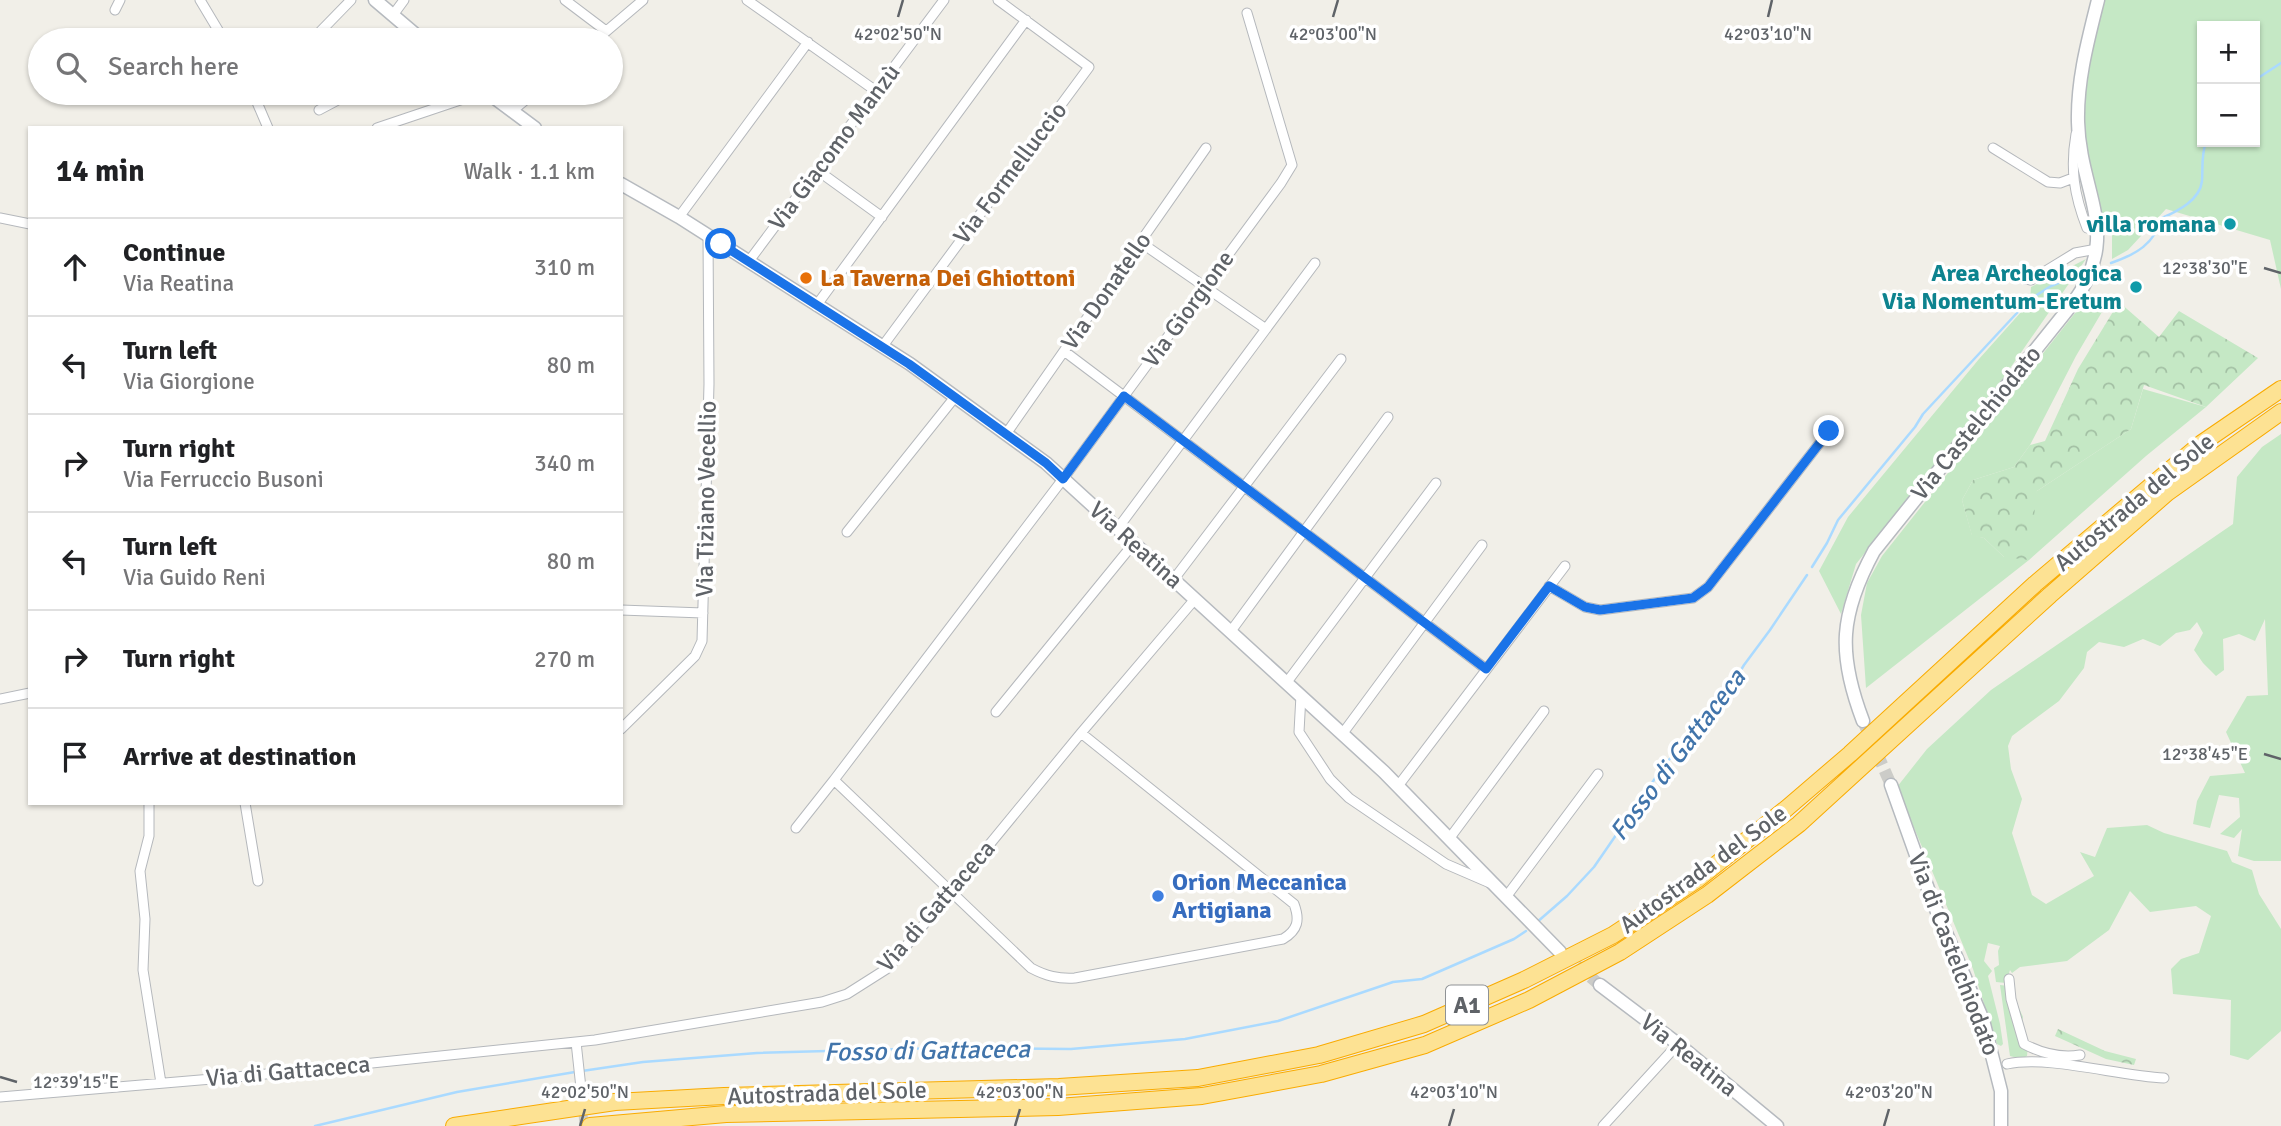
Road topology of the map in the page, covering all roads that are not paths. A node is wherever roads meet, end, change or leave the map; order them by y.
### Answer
1 (120, 0) edge
2 (200, 0) edge
3 (351, 0) edge
4 (375, 0) edge
5 (404, 0) edge
6 (565, 0) edge
7 (643, 0) edge
8 (747, 0) edge
9 (944, 0) edge
10 (998, 0) edge
11 (2098, 0) edge
12 (115, 10) dead end
13 (1247, 13) dead end
14 (393, 15) junction
15 (1026, 20) junction
16 (216, 28) edge
17 (324, 28) edge
18 (408, 28) edge
19 (602, 28) edge
20 (610, 28) edge
21 (808, 42) junction
22 (876, 92) junction
23 (258, 105) edge
24 (328, 105) edge
25 (445, 105) edge
26 (504, 105) edge
27 (519, 105) edge
28 (319, 110) dead end
29 (512, 111) junction
30 (2078, 123) junction
31 (267, 126) edge
32 (383, 126) edge
33 (532, 126) edge
34 (1206, 148) dead end
35 (1993, 148) dead end
36 (817, 170) junction
37 (2073, 178) junction
38 (623, 185) edge
39 (679, 217) junction
40 (882, 217) junction
41 (0, 218) edge
42 (28, 224) edge
43 (2087, 228) dead end
44 (708, 236) junction
45 (1140, 242) junction
46 (2097, 249) junction
47 (749, 261) junction
48 (1315, 263) dead end
49 (2021, 278) dead end
50 (1204, 286) junction
51 (816, 306) junction
52 (1266, 329) junction
53 (882, 347) junction
54 (1065, 351) junction
55 (1341, 359) dead end
56 (2281, 389) edge
57 (1124, 396) junction
58 (955, 397) junction
59 (2281, 412) edge
60 (1388, 417) dead end
61 (1829, 431) dead end
62 (1006, 434) junction
63 (1183, 440) junction
64 (1063, 479) junction
65 (1436, 483) dead end
66 (1244, 486) junction
67 (1118, 528) junction
68 (1304, 531) junction
69 (847, 532) dead end
70 (1134, 543) junction
71 (1482, 545) dead end
72 (1565, 566) dead end
73 (1365, 578) junction
74 (1174, 579) junction
75 (1549, 586) junction
76 (1195, 598) junction
77 (623, 610) edge
78 (703, 613) junction
79 (1425, 622) junction
80 (1231, 631) junction
81 (1486, 669) junction
82 (1287, 682) junction
83 (28, 693) edge
84 (1301, 695) junction
85 (0, 699) edge
86 (1544, 711) dead end
87 (996, 712) dead end
88 (1863, 721) tunnel mouth
89 (623, 727) edge
90 (1081, 733) junction
91 (1343, 733) junction
92 (1598, 774) dead end
93 (834, 780) junction
94 (1891, 785) tunnel mouth
95 (1398, 786) junction
96 (149, 805) edge
97 (244, 805) edge
98 (796, 828) dead end
99 (1449, 839) junction
100 (258, 881) dead end
101 (1495, 886) junction
102 (951, 891) junction
103 (1506, 897) junction
104 (1560, 952) tunnel mouth
105 (2009, 979) dead end
106 (1600, 985) tunnel mouth
107 (576, 1042) junction
108 (1678, 1044) junction
109 (2080, 1055) dead end
110 (2007, 1065) dead end
111 (2164, 1078) dead end
112 (161, 1083) junction
113 (580, 1088) tunnel mouth
114 (0, 1097) edge
115 (454, 1126) edge
116 (590, 1126) edge
117 (1603, 1126) edge
118 (1777, 1126) edge
119 (2001, 1126) edge

1 - 12 street
2 - 16 street
3 - 17 street
4 - 14 street
5 - 14 street
6 - 19 street
7 - 20 street
8 - 21 street
9 - 22 street, Via Giacomo Manzù
10 - 15 street
11 - 30 street, Via Castelchiodato
13 - 50 street, Via Giorgione
14 - 18 street
15 - 40 street
15 - 53 street, Via Formelluccio
21 - 22 street
21 - 39 street
22 - 36 street, Via Giacomo Manzù
23 - 31 street
24 - 28 street
25 - 32 street
26 - 29 street
27 - 29 street
29 - 33 street
30 - 37 street
30 - 46 street, Via Castelchiodato
34 - 45 street, Via Donatello
35 - 37 street
36 - 40 street
36 - 47 street, Via Giacomo Manzù
37 - 43 street
38 - 39 street, Via Reatina
39 - 44 street, Via Reatina
40 - 51 street
41 - 42 street
44 - 47 street, Via Reatina
44 - 78 street, Via Tiziano Vecellio
45 - 50 street
45 - 54 street, Via Donatello
46 - 49 street
46 - 88 street, Via Castelchiodato
47 - 51 street, Via Reatina
48 - 52 street
50 - 52 street
50 - 57 street, Via Giorgione
51 - 53 street, Via Reatina
52 - 63 street
53 - 58 street, Via Reatina
54 - 57 street
54 - 62 street, Via Donatello
55 - 66 street
56 - 115 highway, Autostrada del Sole / A1
57 - 63 street
57 - 64 street, Via Giorgione
58 - 62 street, Via Reatina
58 - 69 street
59 - 116 highway, Autostrada del Sole / A1
60 - 68 street
61 - 75 street
62 - 64 street, Via Reatina
63 - 66 street
63 - 67 street
64 - 67 street, Via Reatina
64 - 93 street, Via Giorgione
65 - 73 street
66 - 68 street
66 - 74 street
67 - 70 street, Via Reatina
68 - 73 street
68 - 80 street
70 - 74 street, Via Reatina
70 - 87 street
71 - 79 street
72 - 75 street
73 - 79 street
73 - 82 street
74 - 76 street, Via Reatina
75 - 81 street
76 - 80 street, Via Reatina
76 - 90 street, Via di Gattaceca
77 - 78 street
78 - 89 street, Via Tiziano Vecellio
79 - 81 street
79 - 91 street
80 - 82 street, Via Reatina
81 - 95 street
82 - 84 street, Via Reatina
83 - 85 street
84 - 91 street, Via Reatina
84 - 101 street
86 - 99 street
90 - 102 street, Via di Gattaceca
90 - 102 street
91 - 95 street, Via Reatina
92 - 103 street
93 - 98 street, Via Giorgione
93 - 102 street
94 - 119 street, Via di Castelchiodato
95 - 99 street, Via Reatina
96 - 112 street
97 - 100 street
99 - 101 street, Via Reatina
101 - 103 street, Via Reatina
102 - 107 street, Via di Gattaceca
103 - 104 street, Via Reatina
105 - 109 street
106 - 108 street, Via Reatina
107 - 112 street, Via di Gattaceca
107 - 113 street
108 - 117 street
108 - 118 street, Via Reatina
110 - 111 street
112 - 114 street, Via di Gattaceca

